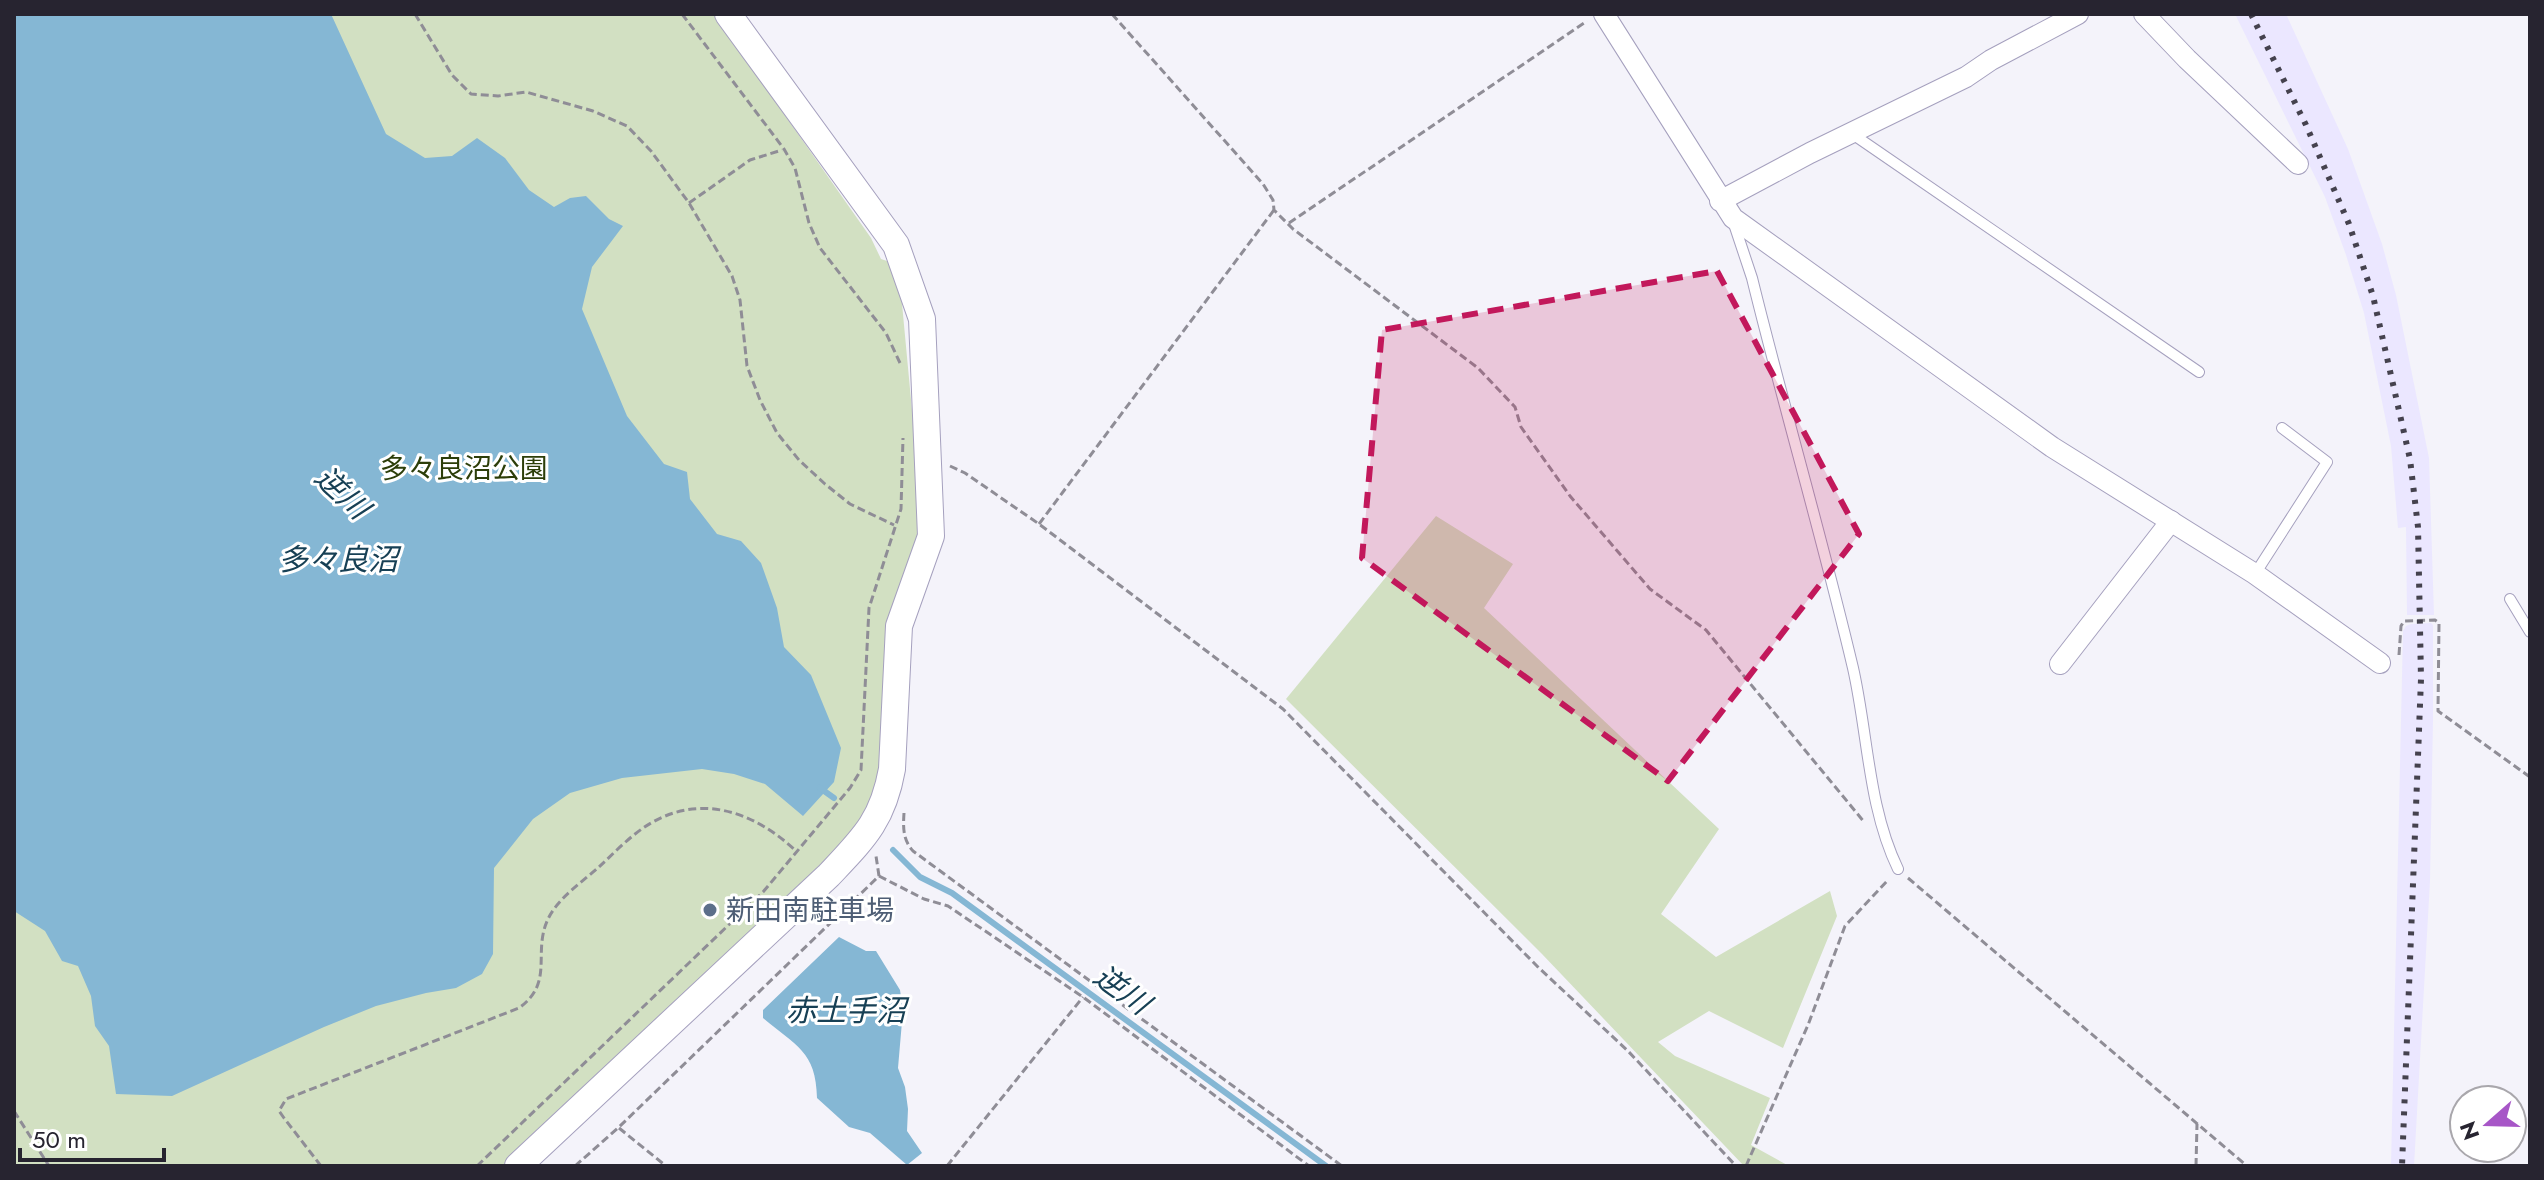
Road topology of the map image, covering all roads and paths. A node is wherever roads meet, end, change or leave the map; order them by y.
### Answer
1 (415, 14) edge
2 (682, 14) edge
3 (728, 14) edge
4 (1112, 14) edge
5 (1597, 14) edge
6 (1604, 14) edge
7 (2078, 14) edge
8 (2144, 14) edge
9 (1850, 133) junction
10 (784, 149) junction
11 (2298, 164) dead end
12 (1720, 201) junction
13 (689, 203) junction
14 (1274, 210) junction
15 (1733, 218) junction
16 (1287, 224) junction
17 (904, 371) dead end
18 (2199, 372) dead end
19 (2282, 428) dead end
20 (903, 432) dead end
21 (929, 457) junction
22 (2171, 521) junction
23 (1039, 524) junction
24 (895, 525) junction
25 (2255, 574) junction
26 (2510, 599) dead end
27 (2530, 632) edge
28 (2380, 663) joint
29 (2060, 664) dead end
30 (2530, 777) edge
31 (904, 803) dead end
32 (1887, 846) junction
33 (795, 850) junction
34 (876, 855) dead end
35 (1898, 869) junction
36 (879, 876) junction
37 (1083, 997) junction
38 (14, 1111) edge
39 (2197, 1124) junction
40 (618, 1128) junction
41 (49, 1166) edge
42 (321, 1166) edge
43 (477, 1166) edge
44 (518, 1166) edge
45 (575, 1166) edge
46 (666, 1166) edge
47 (947, 1166) edge
48 (1309, 1166) edge
49 (1342, 1166) edge
50 (1736, 1166) edge
51 (1746, 1166) edge
52 (2196, 1166) edge
53 (2247, 1166) edge

1 - 13 path
2 - 10 path
3 - 21 street
4 - 14 path
5 - 16 path
6 - 12 street
7 - 9 street
8 - 11 street
9 - 12 street
9 - 18 lane
10 - 13 path
10 - 17 path
12 - 15 street
13 - 24 path
14 - 16 path
14 - 23 path
15 - 22 street
15 - 32 lane
16 - 32 path
19 - 25 lane
20 - 24 path
21 - 23 path
21 - 44 street
22 - 25 street
22 - 29 street
23 - 50 path
24 - 33 path
25 - 28 street
26 - 27 lane
28 - 30 path
31 - 49 path
32 - 35 lane
33 - 42 path
33 - 43 path
34 - 36 path
35 - 39 path
35 - 51 path
36 - 37 path
36 - 40 path
37 - 47 path
37 - 48 path
38 - 41 path
39 - 52 path
39 - 53 path
40 - 45 path
40 - 46 path

